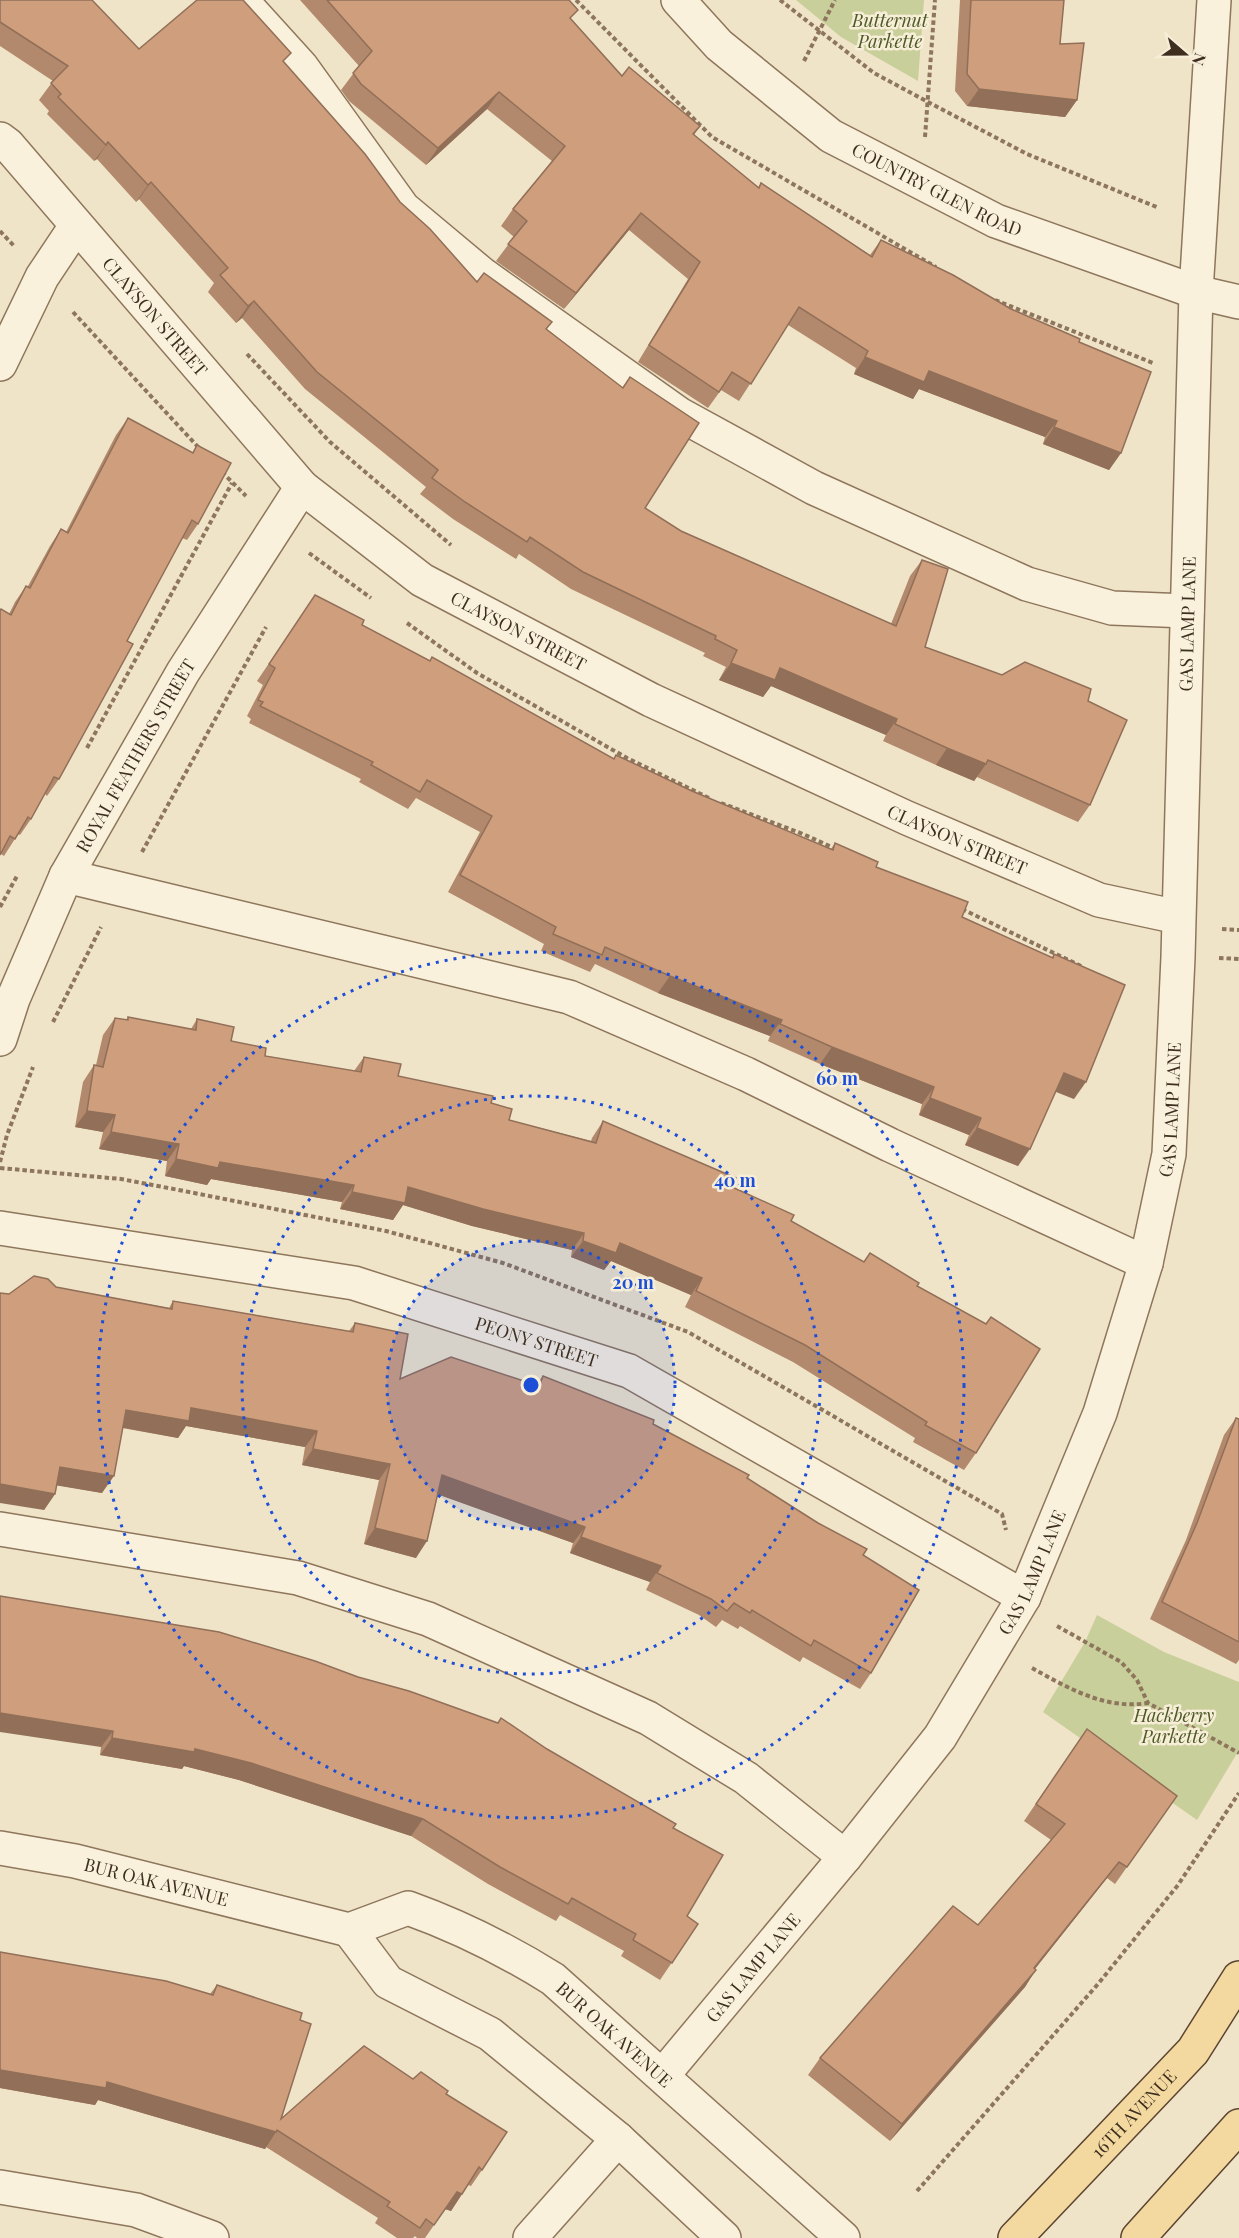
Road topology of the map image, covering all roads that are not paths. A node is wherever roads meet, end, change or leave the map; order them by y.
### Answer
1 (241, 0) edge
2 (678, 0) edge
3 (1214, 0) edge
4 (0, 139) edge
5 (76, 226) junction
6 (1196, 292) junction
7 (1239, 302) edge
8 (0, 364) edge
9 (302, 486) junction
10 (1187, 611) junction
11 (66, 876) junction
12 (1178, 917) junction
13 (0, 1039) edge
14 (0, 1228) edge
15 (1146, 1263) junction
16 (0, 1528) edge
17 (1024, 1598) junction
18 (0, 1848) edge
19 (845, 1857) junction
20 (349, 1930) junction
21 (1239, 1978) edge
22 (663, 2075) junction
23 (1239, 2126) edge
24 (618, 2139) junction
25 (0, 2187) edge
26 (212, 2238) edge
27 (530, 2238) edge
28 (724, 2238) edge
29 (843, 2238) edge
30 (1015, 2238) edge
31 (1138, 2238) edge

1 - 10 street
2 - 6 street, COUNTRY GLEN ROAD
3 - 6 street, GAS LAMP LANE
4 - 5 street, CLAYSON STREET
5 - 8 street
5 - 9 street, CLAYSON STREET
6 - 7 street, COUNTRY GLEN ROAD
6 - 10 street, GAS LAMP LANE
9 - 11 street, ROYAL FEATHERS STREET
9 - 12 street, CLAYSON STREET
10 - 12 street, GAS LAMP LANE
11 - 13 street, ROYAL FEATHERS STREET
11 - 15 street
12 - 15 street, GAS LAMP LANE
14 - 17 street, PEONY STREET
15 - 17 street, GAS LAMP LANE
16 - 19 street
17 - 19 street, GAS LAMP LANE
18 - 20 street, BUR OAK AVENUE
19 - 22 street, GAS LAMP LANE
20 - 22 street, BUR OAK AVENUE
20 - 24 street
21 - 30 main road, 16TH AVENUE
22 - 29 street, BUR OAK AVENUE
23 - 31 main road
24 - 27 street
24 - 28 street
25 - 26 street

